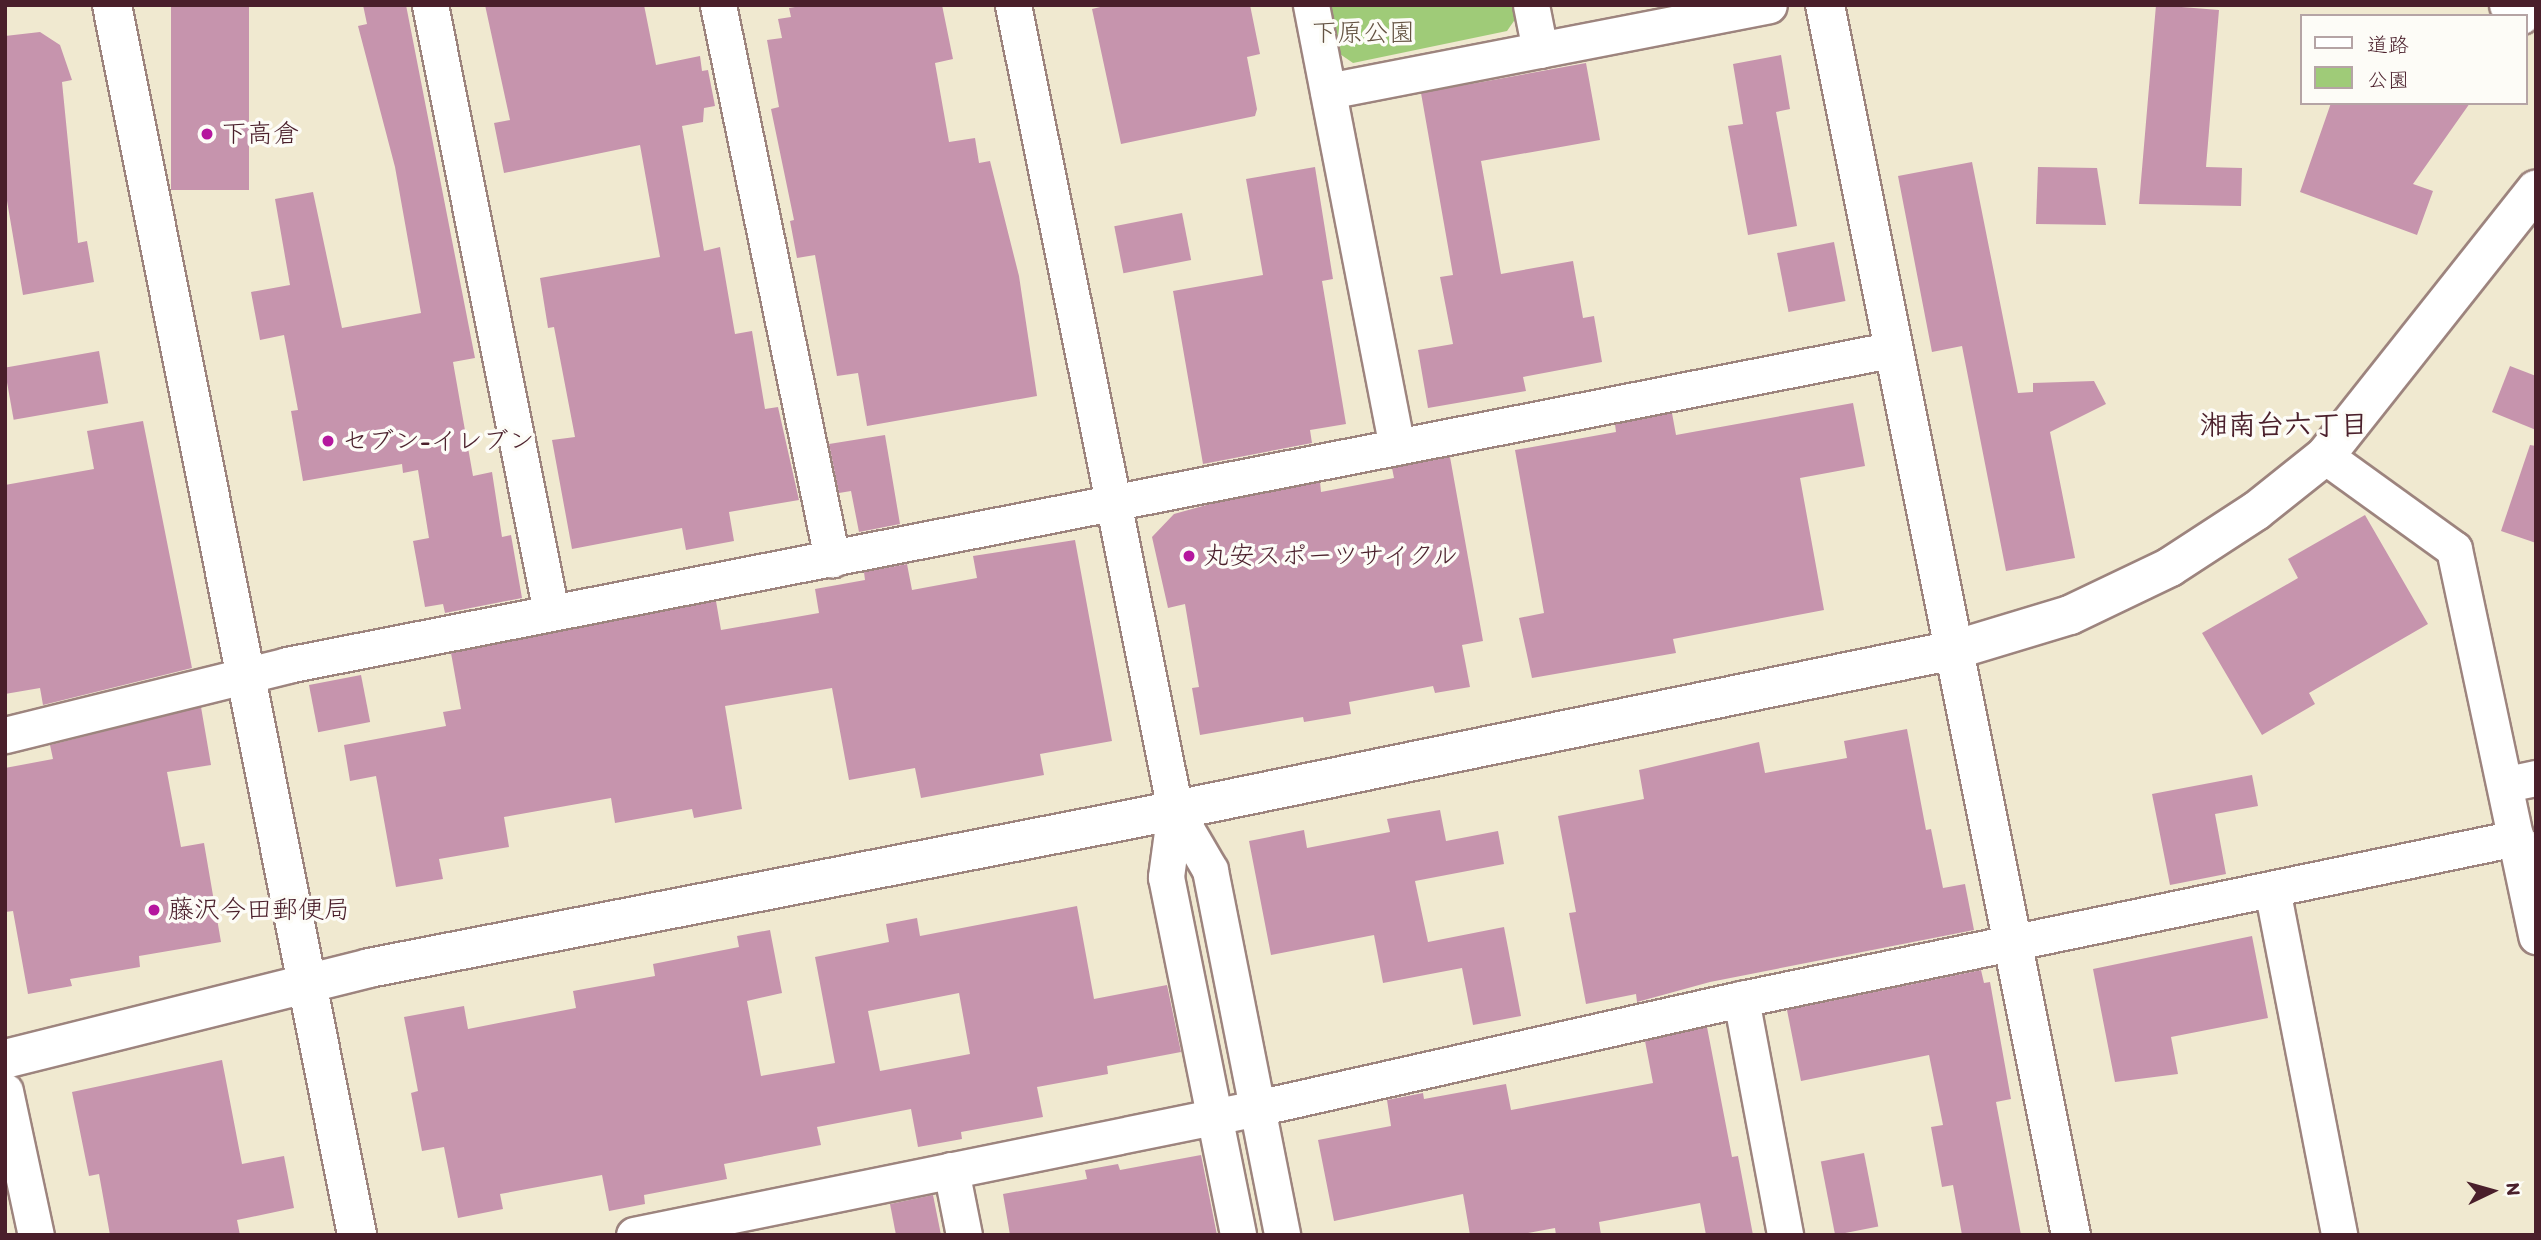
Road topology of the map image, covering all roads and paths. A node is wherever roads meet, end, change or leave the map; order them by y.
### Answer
1 (112, 5) edge
2 (430, 5) edge
3 (718, 5) edge
4 (1013, 5) edge
5 (1311, 5) edge
6 (1531, 5) edge
7 (1769, 5) edge
8 (1825, 5) edge
9 (1540, 50) junction
10 (1328, 91) junction
11 (2536, 190) edge
12 (1894, 349) junction
13 (1397, 447) junction
14 (2325, 456) junction
15 (1113, 504) junction
16 (832, 559) junction
17 (551, 612) junction
18 (1954, 650) junction
19 (246, 674) junction
20 (5, 735) edge
21 (2521, 781) edge
22 (1175, 810) junction
23 (2516, 838) junction
24 (2272, 889) junction
25 (2536, 936) edge
26 (2012, 943) junction
27 (305, 982) junction
28 (1741, 999) junction
29 (5, 1059) edge
30 (5, 1091) edge
31 (1257, 1108) junction
32 (1213, 1117) junction
33 (951, 1170) junction
34 (676, 1231) edge
35 (36, 1235) edge
36 (358, 1235) edge
37 (634, 1235) edge
38 (964, 1235) edge
39 (1238, 1235) edge
40 (1282, 1235) edge
41 (1785, 1235) edge
42 (2071, 1235) edge
43 (2339, 1235) edge

1 - 19 street
2 - 17 street
3 - 16 street
4 - 15 street
5 - 10 street
6 - 9 street
7 - 9 street
8 - 12 street
9 - 10 street
10 - 13 street
11 - 14 street
12 - 13 street
12 - 18 street
13 - 15 street
14 - 18 street
14 - 21 street
15 - 16 street
15 - 22 street
16 - 17 street
17 - 19 street
18 - 22 street
18 - 26 street
19 - 20 street
19 - 27 street
21 - 23 street
22 - 27 street
22 - 31 street
22 - 32 street
23 - 24 street
23 - 25 street
24 - 26 street
24 - 43 street
26 - 28 street
26 - 42 street
27 - 29 street
27 - 36 street
28 - 31 street
28 - 41 street
30 - 35 street
31 - 32 street
31 - 40 street
32 - 33 street
32 - 39 street
33 - 34 street
33 - 38 street
34 - 37 street

